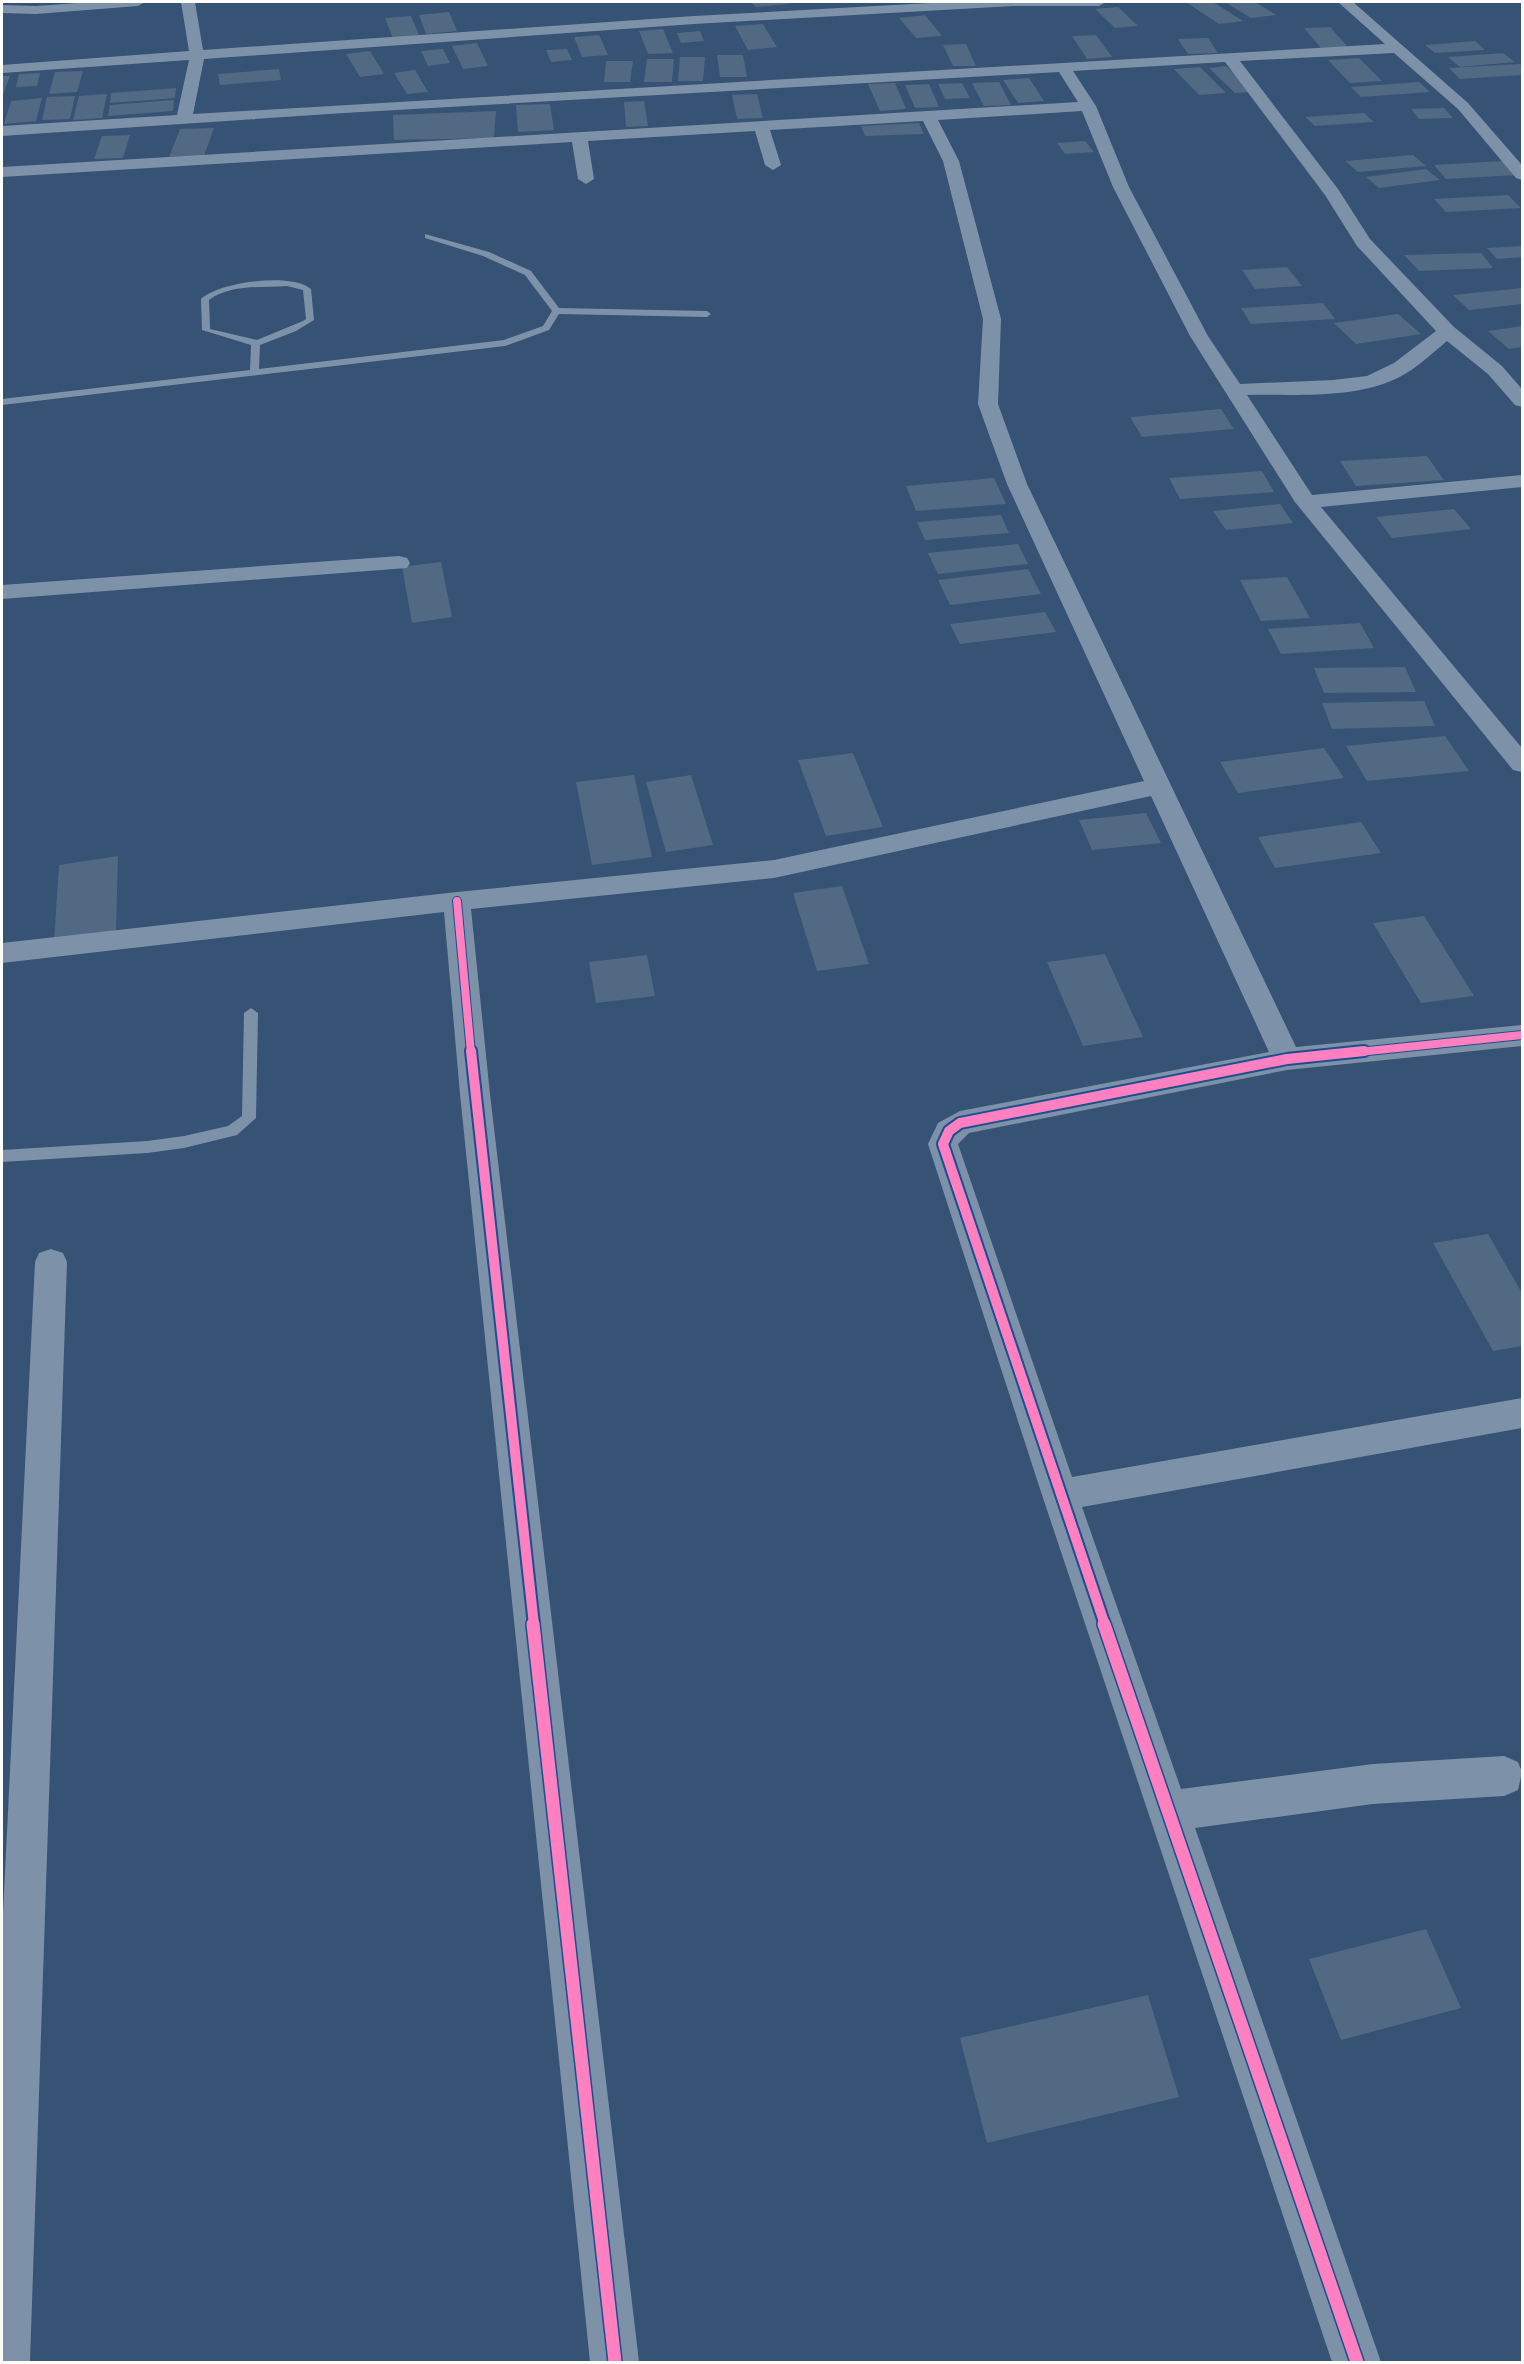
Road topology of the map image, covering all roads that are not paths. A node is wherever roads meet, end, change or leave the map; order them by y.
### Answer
1 (138, 2) edge
2 (188, 2) edge
3 (1099, 2) edge
4 (1345, 2) edge
5 (2, 9) edge
6 (1398, 48) junction
7 (197, 57) junction
8 (1229, 57) junction
9 (1063, 67) junction
10 (2, 69) edge
11 (1088, 106) junction
12 (928, 116) junction
13 (184, 118) junction
14 (761, 125) junction
15 (2, 131) edge
16 (579, 136) junction
17 (773, 165) dead end
18 (2, 172) edge
19 (1522, 175) edge
20 (586, 179) dead end
21 (428, 236) dead end
22 (556, 310) junction
23 (707, 314) dead end
24 (1447, 331) junction
25 (256, 343) junction
26 (254, 374) junction
27 (1233, 390) junction
28 (1522, 401) edge
29 (2, 402) edge
30 (1522, 481) edge
31 (1306, 502) junction
32 (399, 562) dead end
33 (2, 592) edge
34 (1520, 756) edge
35 (1159, 786) junction
36 (457, 901) junction
37 (2, 953) edge
38 (251, 1013) dead end
39 (1522, 1035) edge
40 (1287, 1059) junction
41 (2, 1156) edge
42 (51, 1262) dead end
43 (1522, 1413) edge
44 (1060, 1495) junction
45 (1504, 1776) dead end
46 (1169, 1811) junction
47 (5, 2362) edge
48 (615, 2362) edge
49 (1357, 2362) edge

1 - 5 street
2 - 7 street
3 - 7 street
4 - 6 street
6 - 8 street
6 - 19 street
7 - 10 street
7 - 13 street
8 - 9 street
8 - 24 street
9 - 11 street
9 - 13 street
11 - 12 street
11 - 27 street
12 - 14 street
12 - 35 street
13 - 15 street
14 - 16 street
14 - 17 street
16 - 18 street
16 - 20 street
21 - 22 lane
22 - 23 lane
22 - 26 lane
24 - 27 street
24 - 28 street
25 - 25 lane
25 - 26 lane
26 - 29 lane
27 - 31 street
30 - 31 street
31 - 34 street
32 - 33 street
35 - 36 street
35 - 40 street
36 - 37 street
36 - 48 street
38 - 41 lane
39 - 40 street
40 - 44 street
42 - 47 street
43 - 44 street
44 - 46 street
45 - 46 street
46 - 49 street

